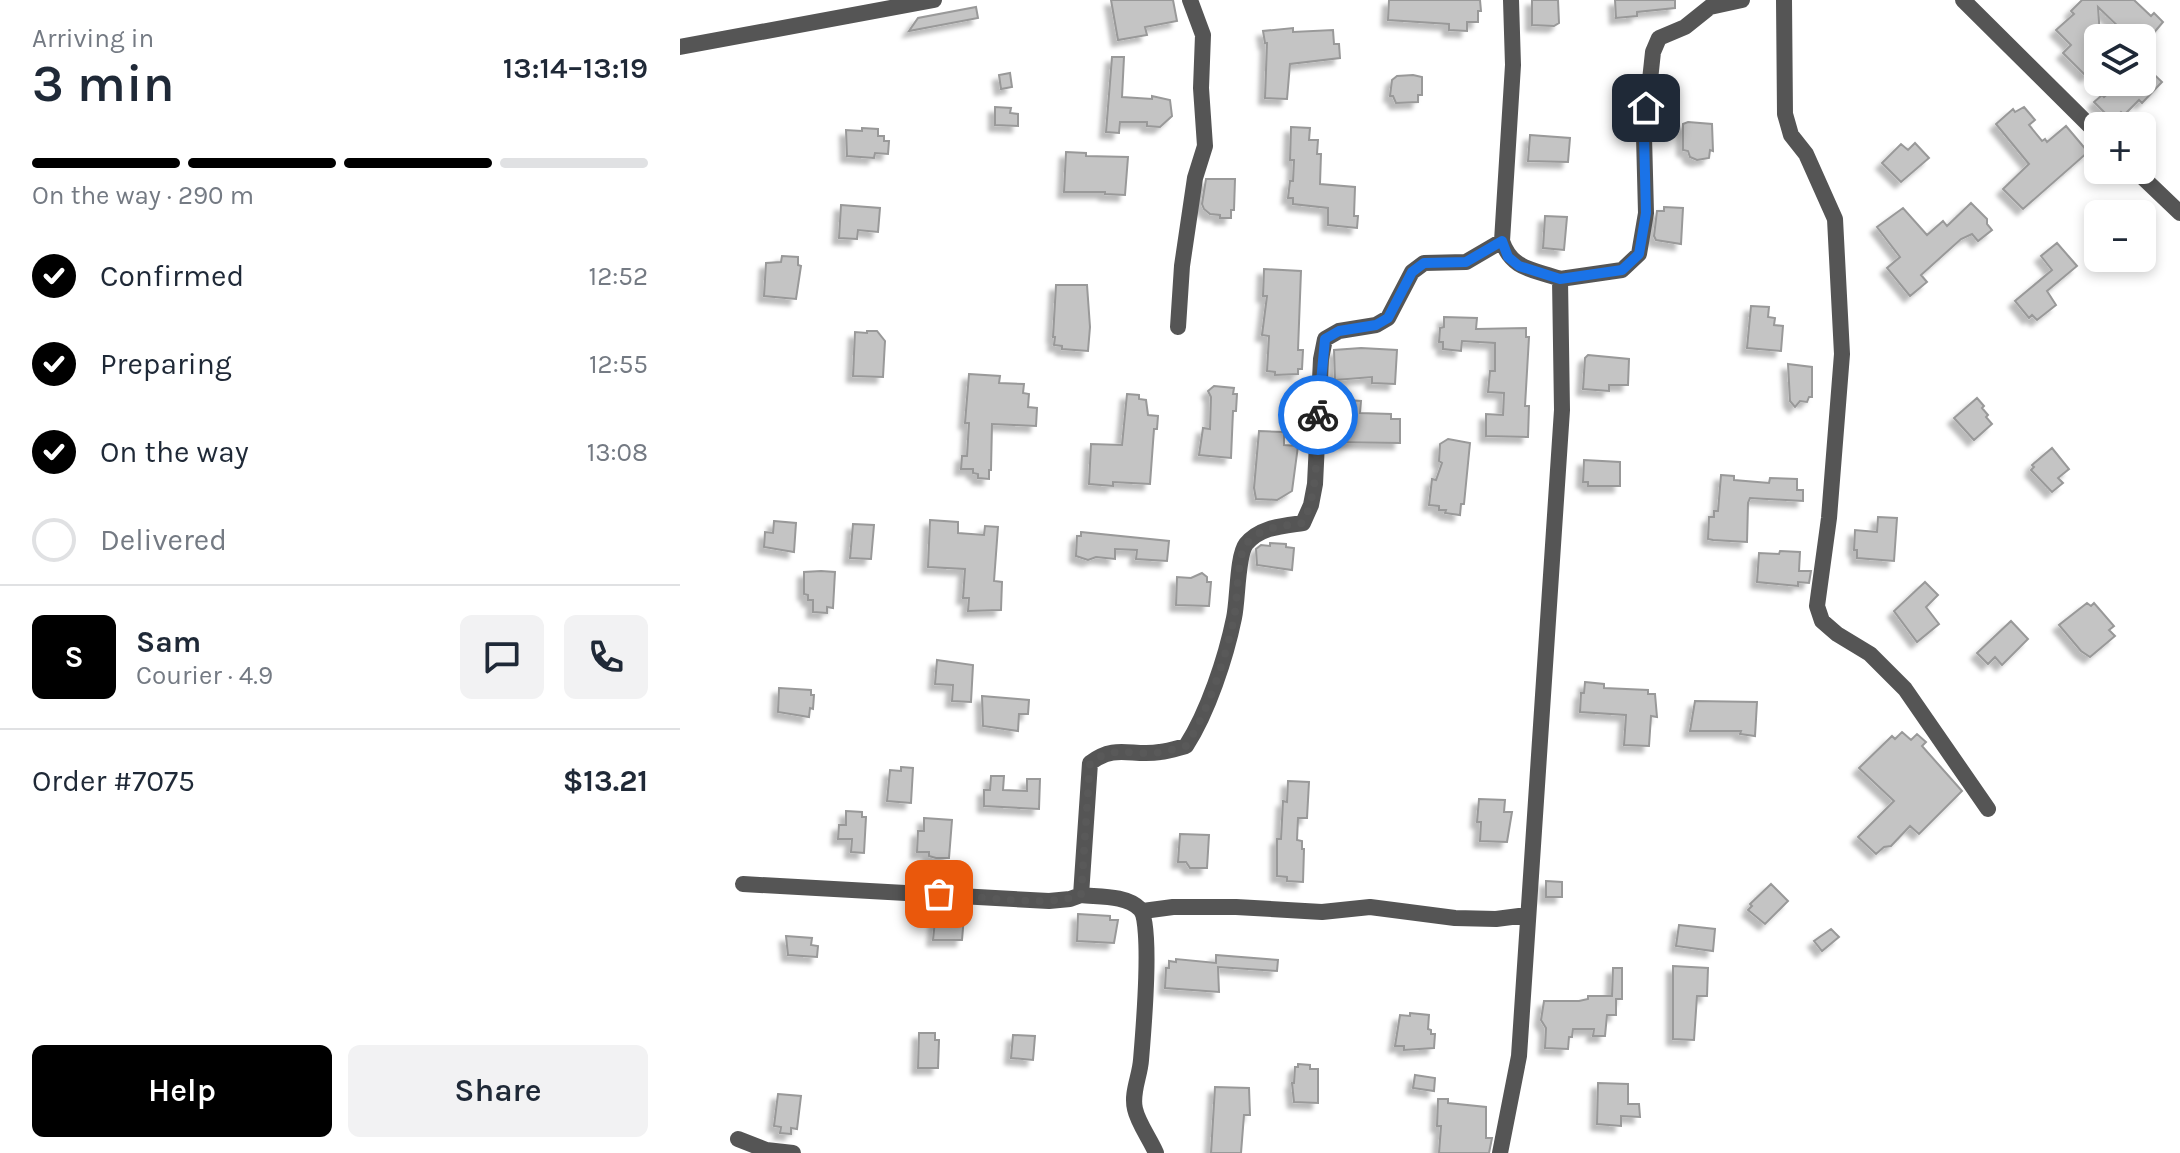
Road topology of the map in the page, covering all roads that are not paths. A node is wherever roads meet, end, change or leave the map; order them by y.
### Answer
1 (934, 0) edge
2 (1190, 0) edge
3 (1511, 0) edge
4 (1742, 0) edge
5 (1784, 0) edge
6 (1963, 0) edge
7 (680, 47) edge
8 (2084, 120) edge
9 (2150, 184) edge
10 (2180, 213) edge
11 (1502, 241) junction
12 (1560, 279) junction
13 (1178, 327) dead end
14 (1988, 809) dead end
15 (743, 884) dead end
16 (1081, 895) junction
17 (1143, 911) junction
18 (1527, 915) junction
19 (738, 1139) dead end
20 (793, 1153) edge
21 (1156, 1153) edge
22 (1500, 1153) edge

1 - 7 street
2 - 13 street
3 - 11 street
4 - 12 street
5 - 14 street
6 - 8 street
9 - 10 street
11 - 12 street
11 - 16 street
12 - 18 street
15 - 16 street
16 - 17 street
17 - 18 street
17 - 21 street
18 - 22 street
19 - 20 street

